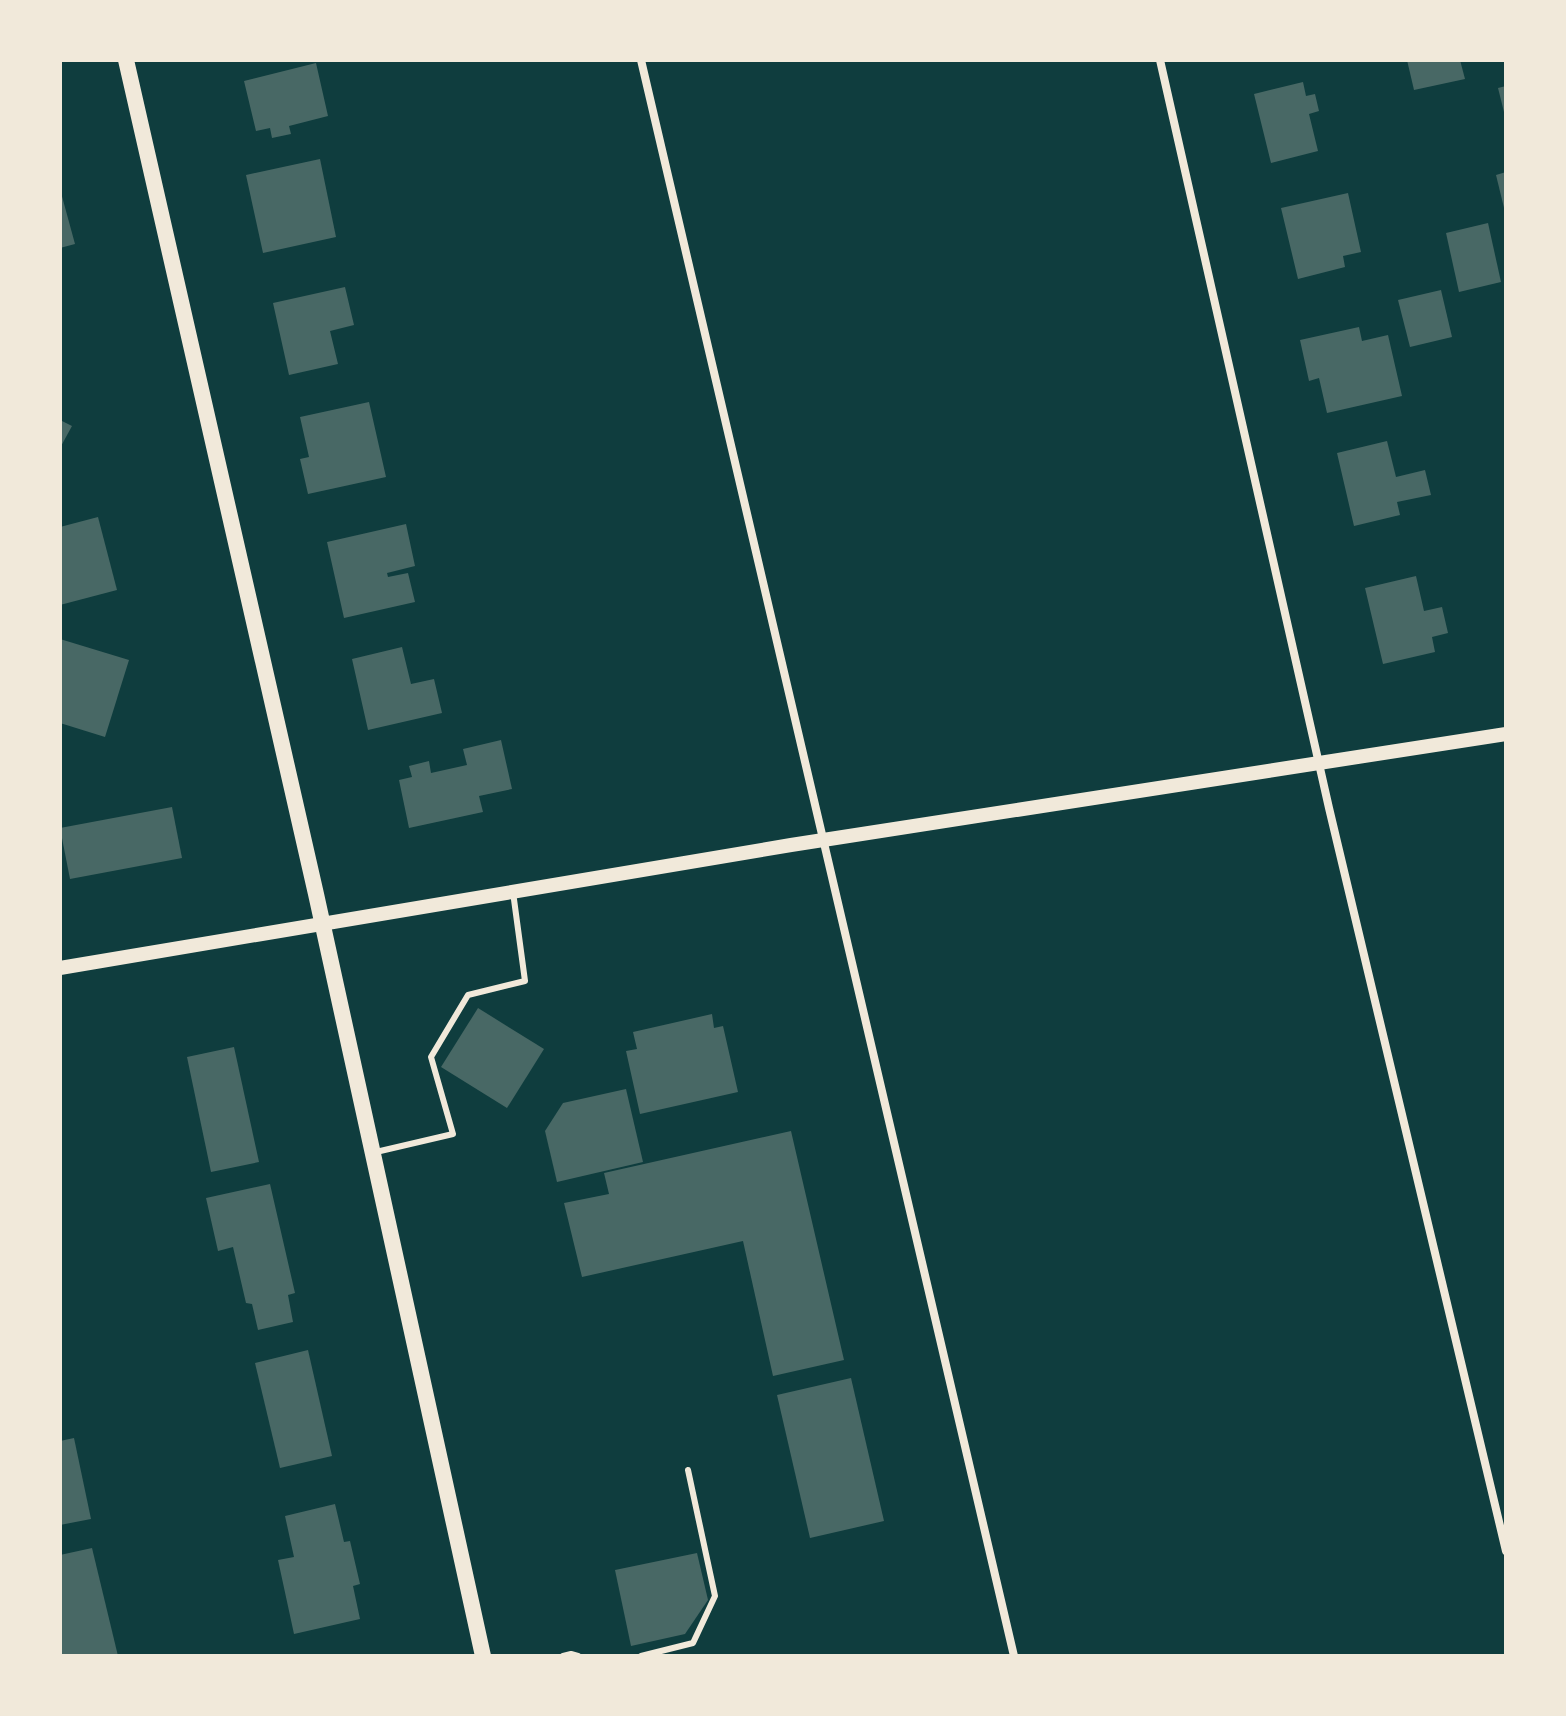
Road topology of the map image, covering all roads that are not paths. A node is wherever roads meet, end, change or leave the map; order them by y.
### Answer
1 (126, 60) edge
2 (641, 60) edge
3 (1160, 60) edge
4 (1506, 734) edge
5 (1319, 765) junction
6 (822, 840) junction
7 (513, 892) junction
8 (322, 923) junction
9 (60, 968) edge
10 (373, 1153) junction
11 (688, 1470) dead end
12 (1506, 1551) edge
13 (575, 1655) edge
14 (483, 1656) edge
15 (563, 1656) edge
16 (641, 1656) edge
17 (1014, 1656) edge

1 - 8 main road
2 - 6 street
3 - 5 street
4 - 5 street
5 - 6 street
5 - 12 street
6 - 7 street
6 - 17 street
7 - 8 street
7 - 10 lane
8 - 9 street
8 - 10 main road
10 - 14 main road
11 - 16 lane
13 - 15 lane

